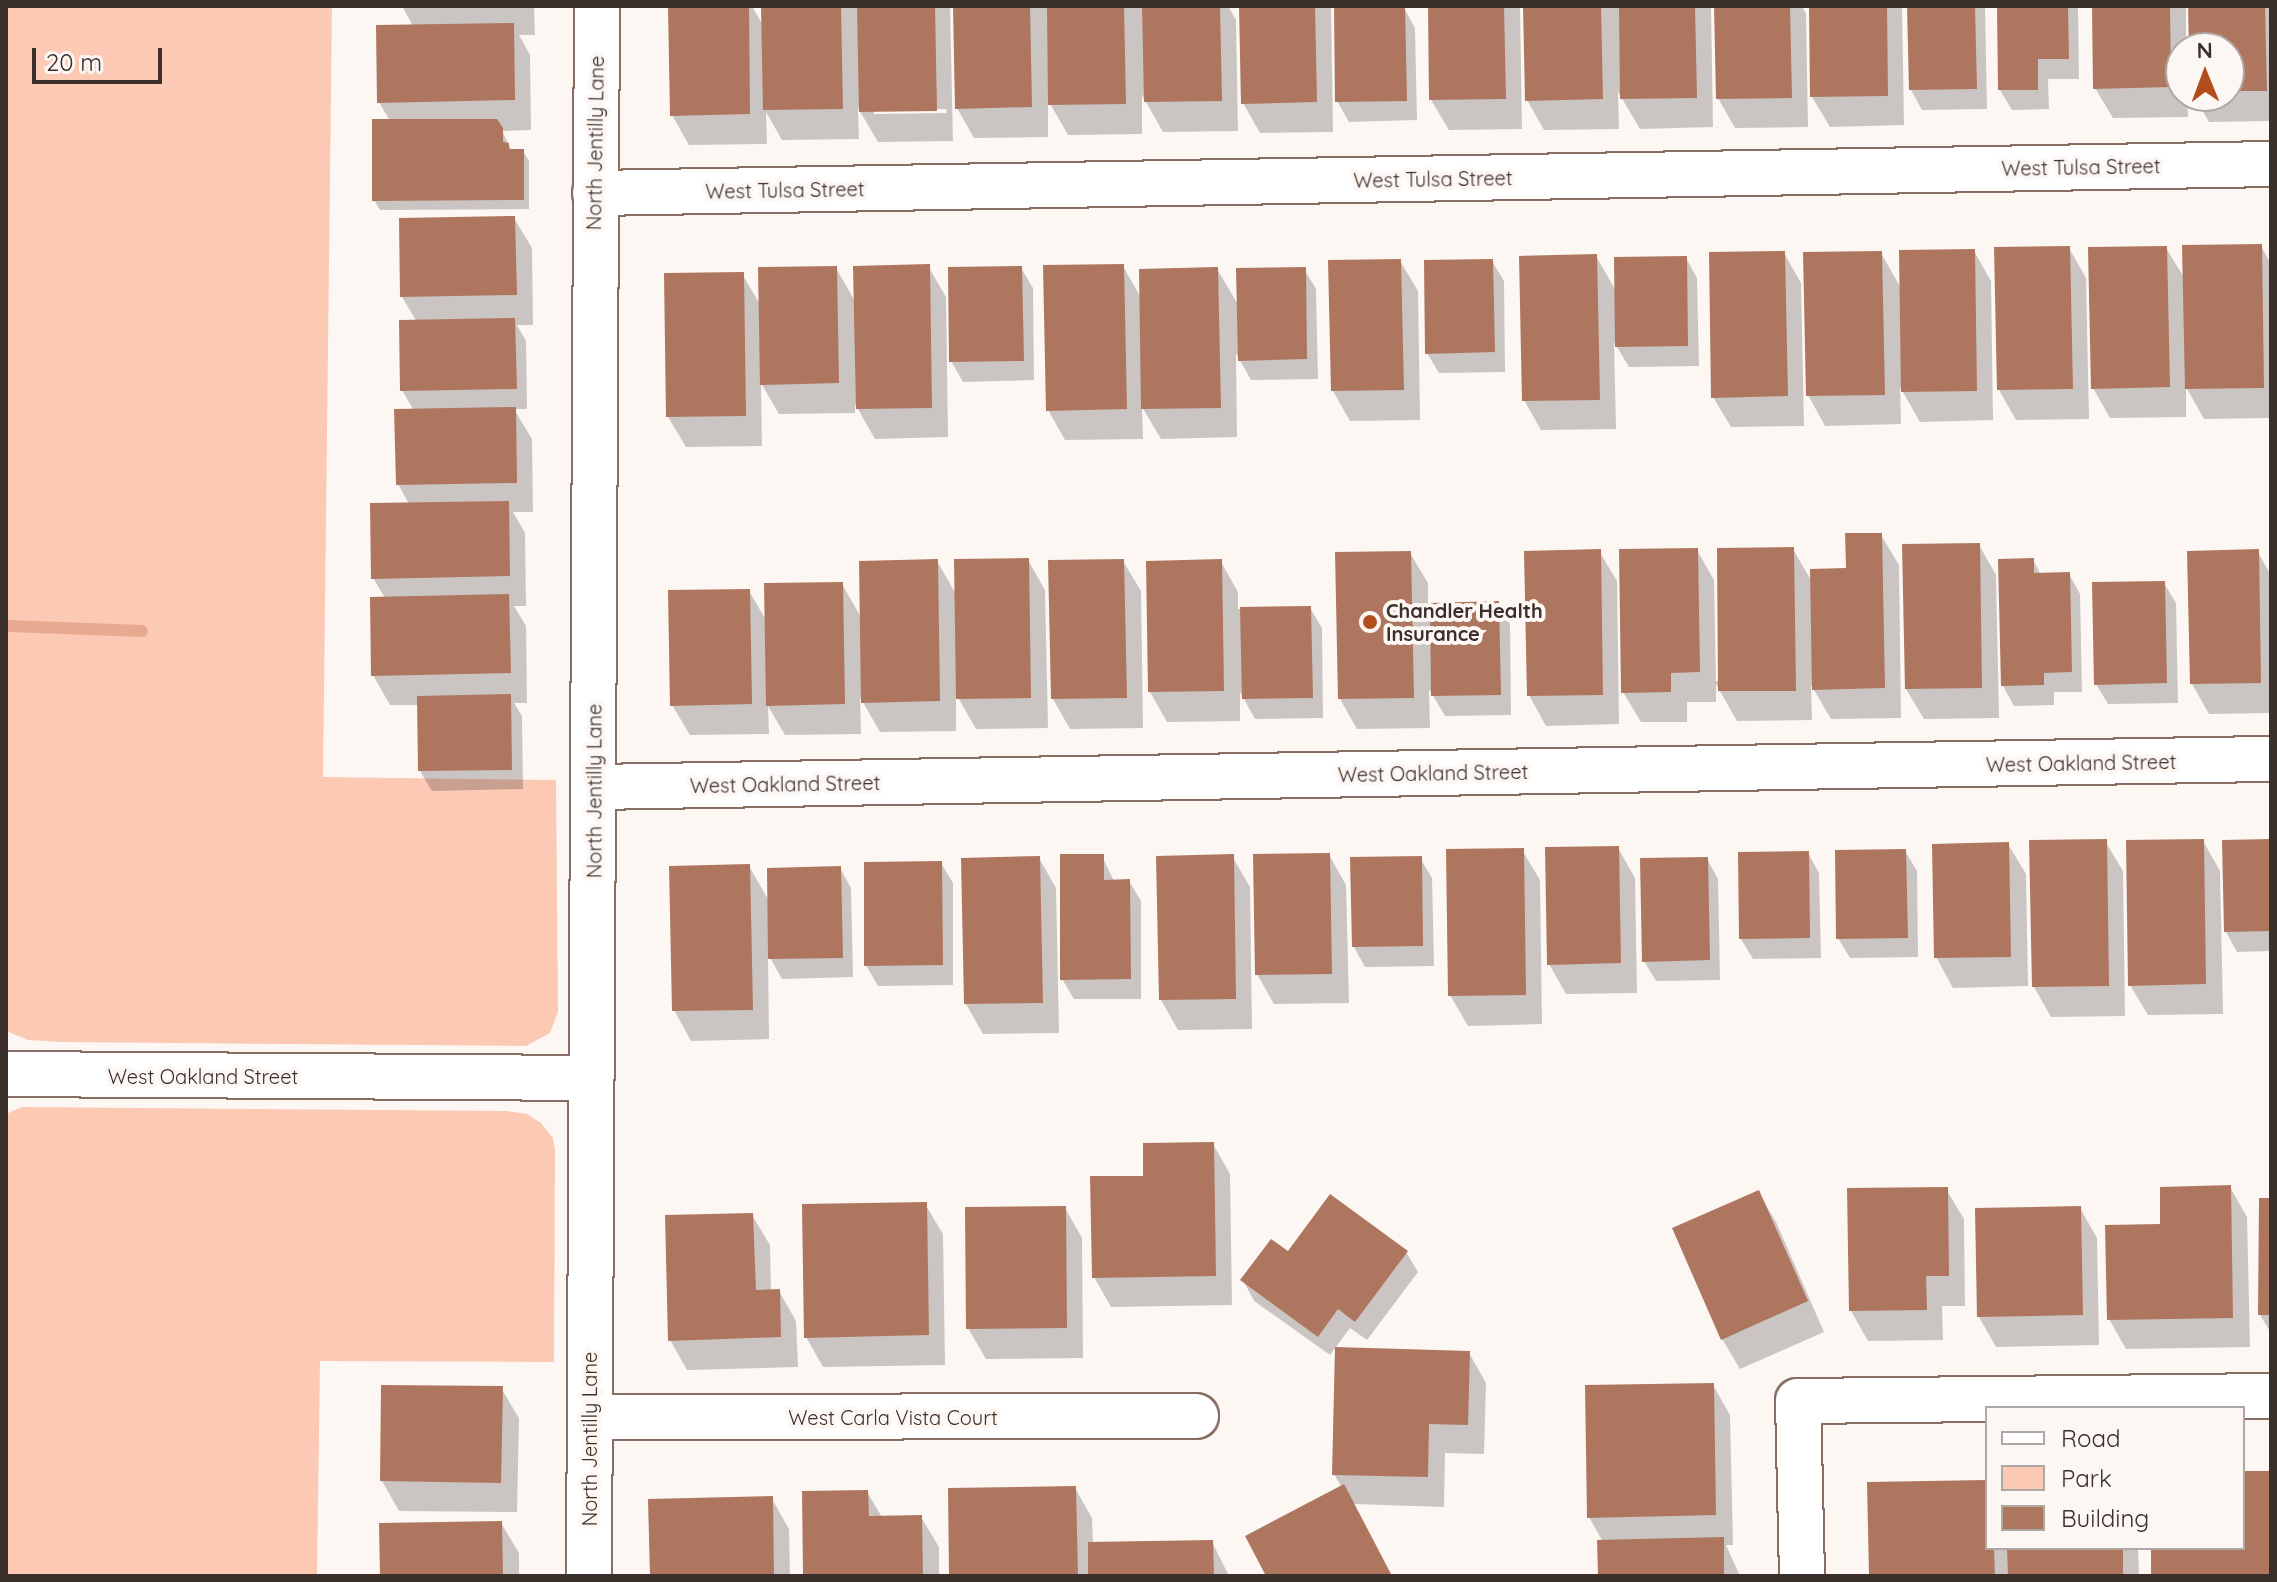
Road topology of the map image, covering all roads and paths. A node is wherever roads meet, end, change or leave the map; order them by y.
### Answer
1 (597, 6) edge
2 (2271, 164) edge
3 (595, 193) junction
4 (2271, 759) edge
5 (594, 787) junction
6 (6, 1074) edge
7 (591, 1078) junction
8 (2271, 1396) edge
9 (1196, 1416) dead end
10 (590, 1417) junction
11 (589, 1576) edge
12 (1802, 1576) edge

1 - 3 street, North Jentilly Lane
2 - 3 street, West Tulsa Street
3 - 5 street, North Jentilly Lane
4 - 5 street, West Oakland Street
5 - 7 street, North Jentilly Lane
6 - 7 street, West Oakland Street
7 - 10 street, North Jentilly Lane
8 - 12 street
9 - 10 street, West Carla Vista Court
10 - 11 street, North Jentilly Lane

